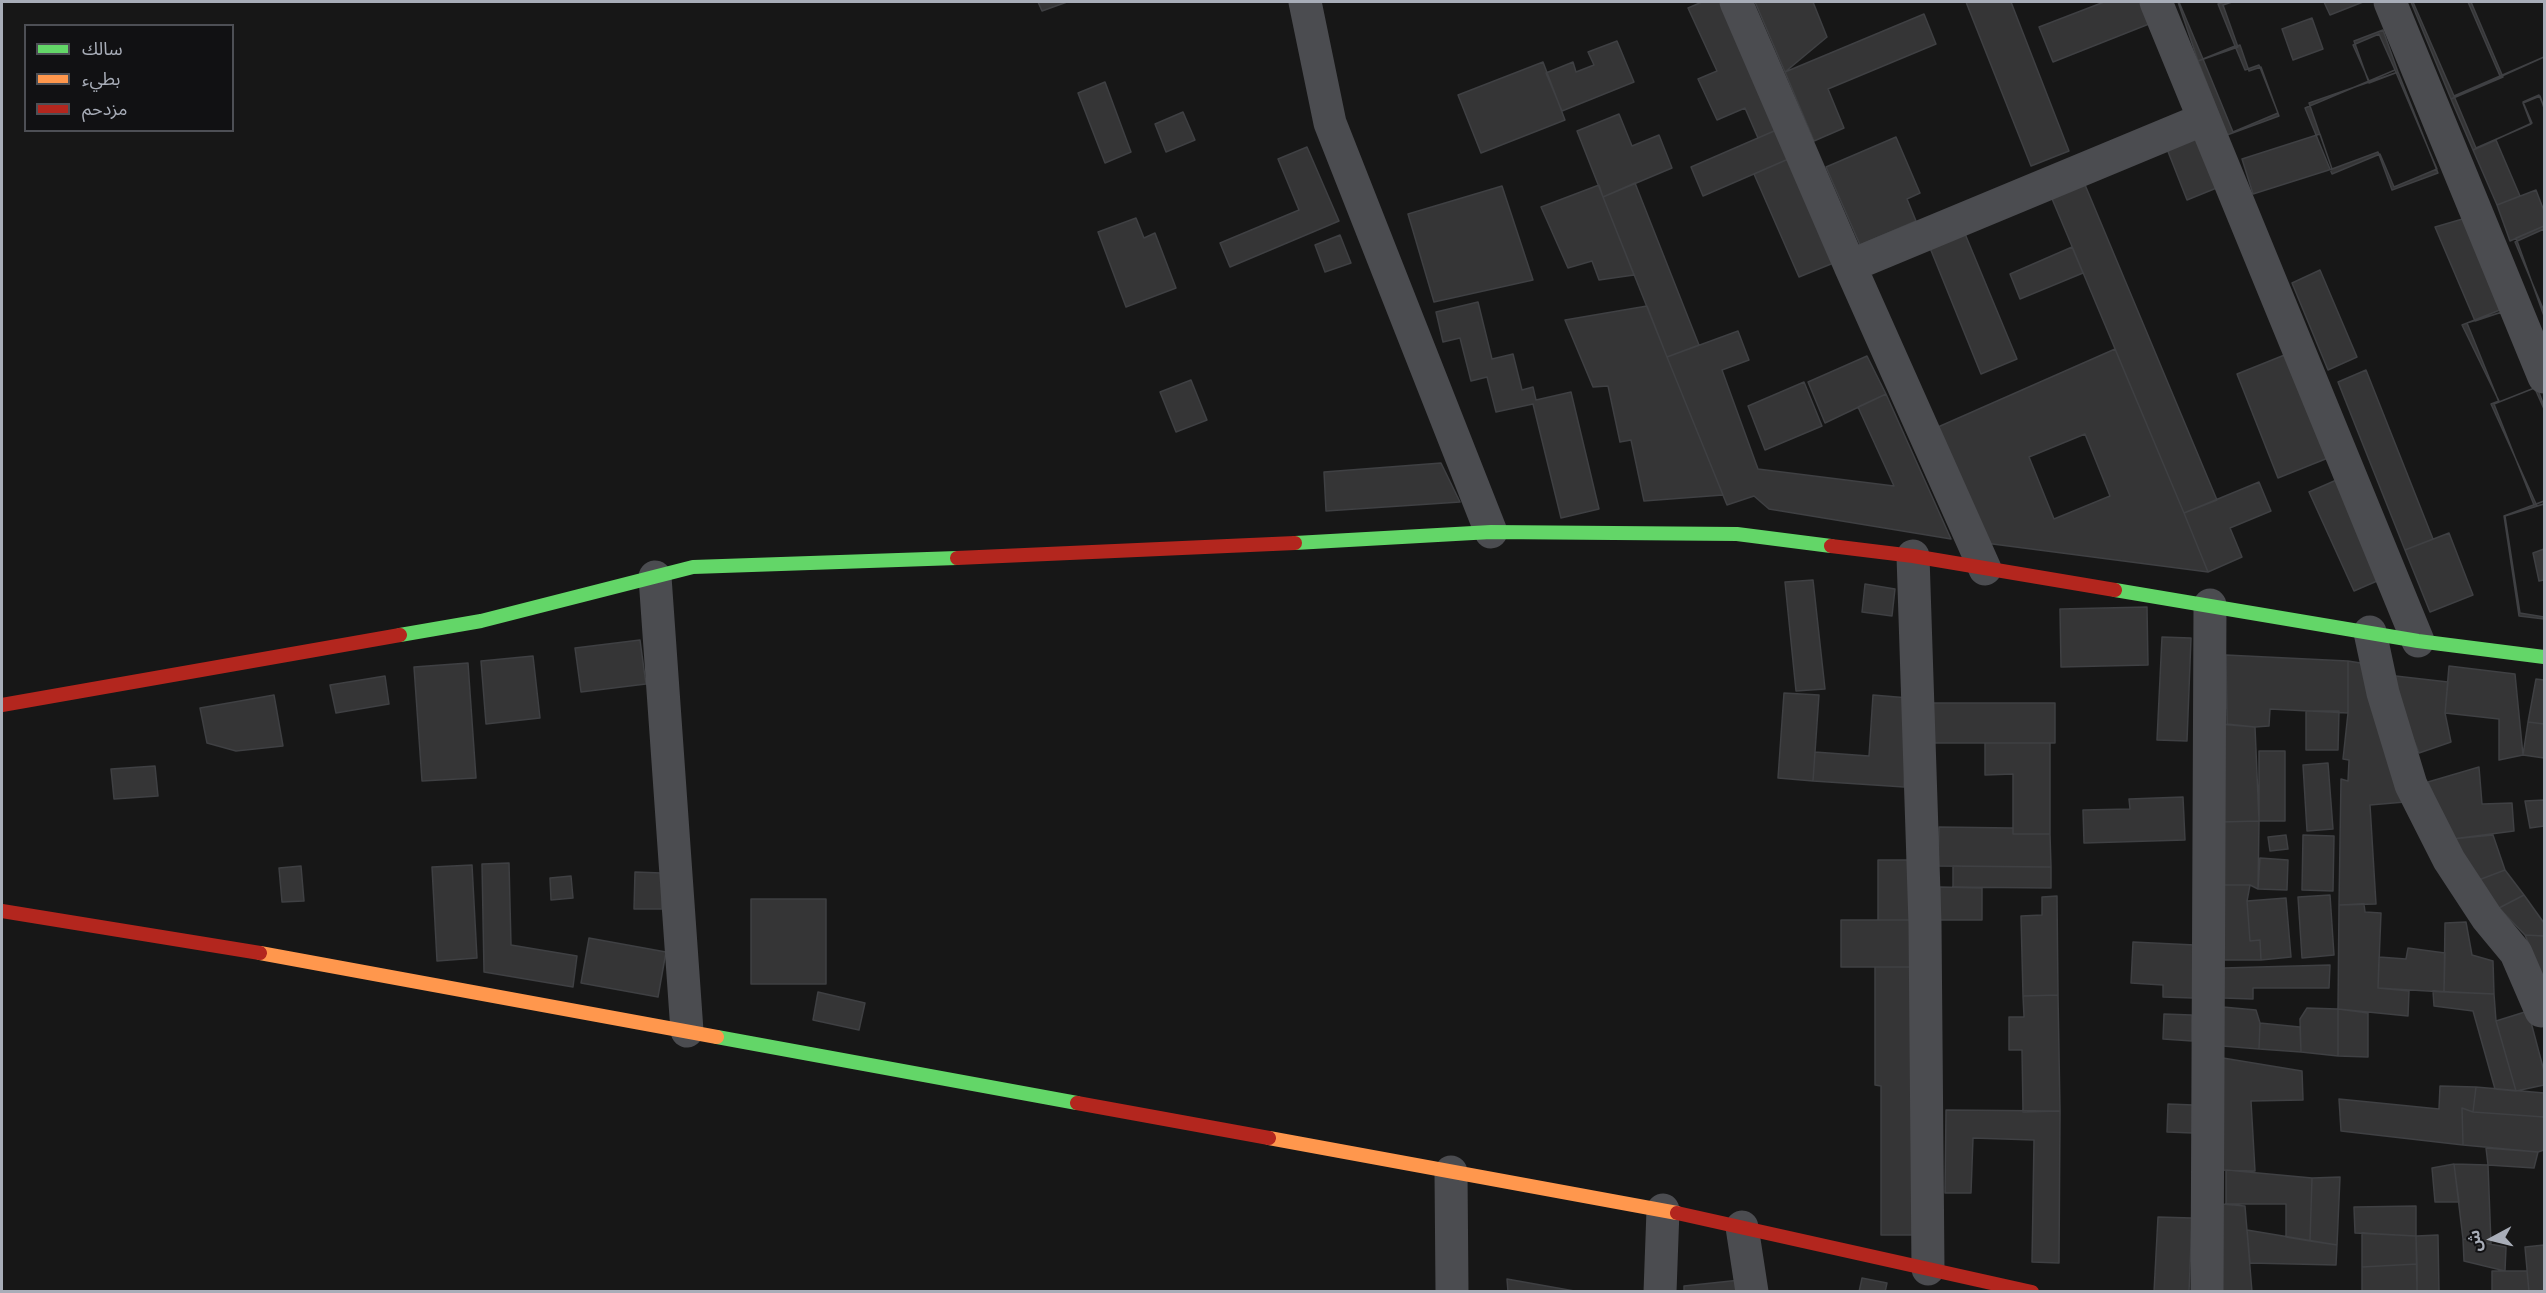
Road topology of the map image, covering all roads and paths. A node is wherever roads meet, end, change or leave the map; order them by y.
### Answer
1 (1305, 2) edge
2 (1736, 2) edge
3 (2156, 2) edge
4 (2390, 2) edge
5 (2204, 119) junction
6 (1850, 266) junction
7 (2544, 377) edge
8 (1491, 532) junction
9 (1913, 556) junction
10 (1984, 568) junction
11 (655, 577) junction
12 (2210, 605) junction
13 (2370, 632) junction
14 (2418, 641) junction
15 (2544, 657) edge
16 (2, 705) edge
17 (2, 911) edge
18 (2541, 1011) dead end
19 (687, 1031) junction
20 (1451, 1172) junction
21 (1663, 1210) junction
22 (1742, 1227) junction
23 (1928, 1269) junction
24 (1452, 1292) edge
25 (1660, 1292) edge
26 (1752, 1292) edge
27 (2032, 1292) edge
28 (2207, 1292) edge

1 - 8 street
2 - 6 street
3 - 5 street
4 - 7 street
5 - 6 street
5 - 14 street
6 - 10 street
8 - 9 street
8 - 11 street
9 - 10 street
9 - 23 street
10 - 12 street
11 - 16 street
11 - 19 street
12 - 13 street
12 - 28 street
13 - 14 street
13 - 18 street
14 - 15 street
17 - 19 street
19 - 20 street
20 - 21 street
20 - 24 street
21 - 22 street
21 - 25 street
22 - 23 street
22 - 26 street
23 - 27 street

